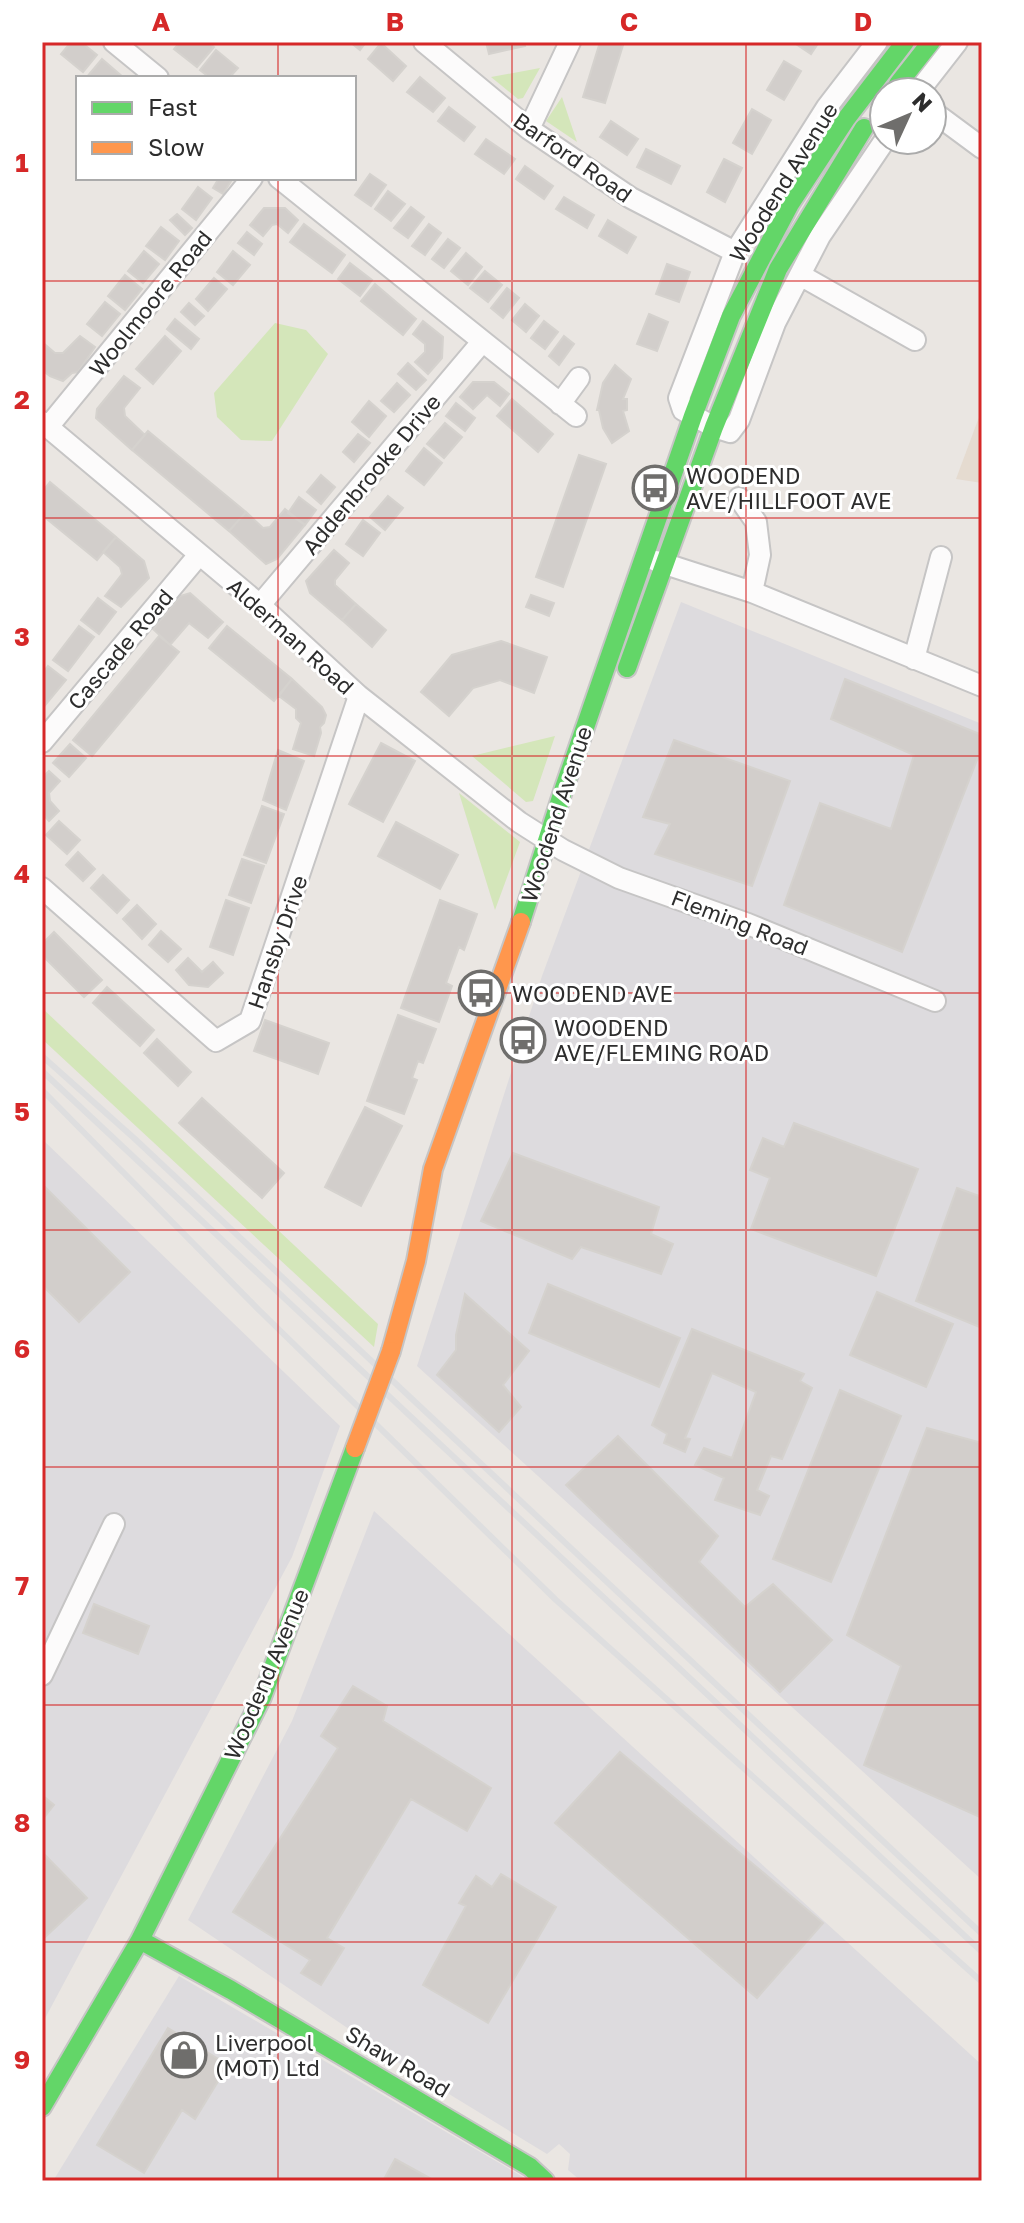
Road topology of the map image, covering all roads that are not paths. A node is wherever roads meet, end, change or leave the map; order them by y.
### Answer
1 (114, 42) edge
2 (424, 42) edge
3 (570, 42) edge
4 (877, 42) edge
5 (905, 42) edge
6 (931, 42) edge
7 (957, 42) edge
8 (156, 76) edge
9 (904, 76) edge
10 (930, 76) edge
11 (868, 122) edge
12 (948, 123) edge
13 (529, 129) junction
14 (982, 148) edge
15 (874, 156) edge
16 (250, 180) edge
17 (281, 180) edge
18 (735, 252) junction
19 (800, 275) junction
20 (915, 340) dead end
21 (482, 342) junction
22 (579, 378) dead end
23 (693, 416) junction
24 (45, 425) edge
25 (714, 427) junction
26 (739, 498) dead end
27 (198, 556) junction
28 (645, 556) junction
29 (941, 557) dead end
30 (666, 565) junction
31 (752, 592) junction
32 (260, 605) junction
33 (914, 659) junction
34 (982, 686) edge
35 (618, 692) dead end
36 (359, 696) junction
37 (42, 742) edge
38 (592, 763) dead end
39 (556, 852) junction
40 (42, 888) edge
41 (536, 934) dead end
42 (935, 1001) dead end
43 (428, 1214) junction
44 (114, 1524) dead end
45 (42, 1675) edge
46 (140, 1940) junction
47 (44, 2100) edge
48 (545, 2181) edge

1 - 8 street
2 - 13 street, Barford Road
3 - 13 street
4 - 18 street, Woodend Avenue
5 - 23 street, Woodend Avenue
6 - 9 street
7 - 10 street
11 - 25 street, Woodend Avenue
12 - 14 street
13 - 18 street, Barford Road
15 - 19 street
16 - 24 street, Woolmoore Road
17 - 21 street
18 - 23 street, Woodend Avenue
19 - 20 street
19 - 25 street
21 - 22 street
21 - 32 street, Addenbrooke Drive
23 - 25 street
23 - 28 street, Woodend Avenue
24 - 27 street, Alderman Road
25 - 30 street, Woodend Avenue
26 - 31 street
27 - 32 street, Alderman Road
27 - 37 street, Cascade Road
28 - 30 street
28 - 39 street, Woodend Avenue
29 - 33 street
30 - 31 street
30 - 35 street, Woodend Avenue
31 - 33 street
32 - 36 street, Alderman Road
33 - 34 street
36 - 39 street, Alderman Road
36 - 40 street, Hansby Drive
38 - 39 street, Woodend Avenue
39 - 42 street, Fleming Road
39 - 43 street, Woodend Avenue
41 - 43 street, Woodend Avenue
43 - 46 street, Woodend Avenue, bridge
44 - 45 street
46 - 47 street, Woodend Avenue
46 - 48 street, Shaw Road

